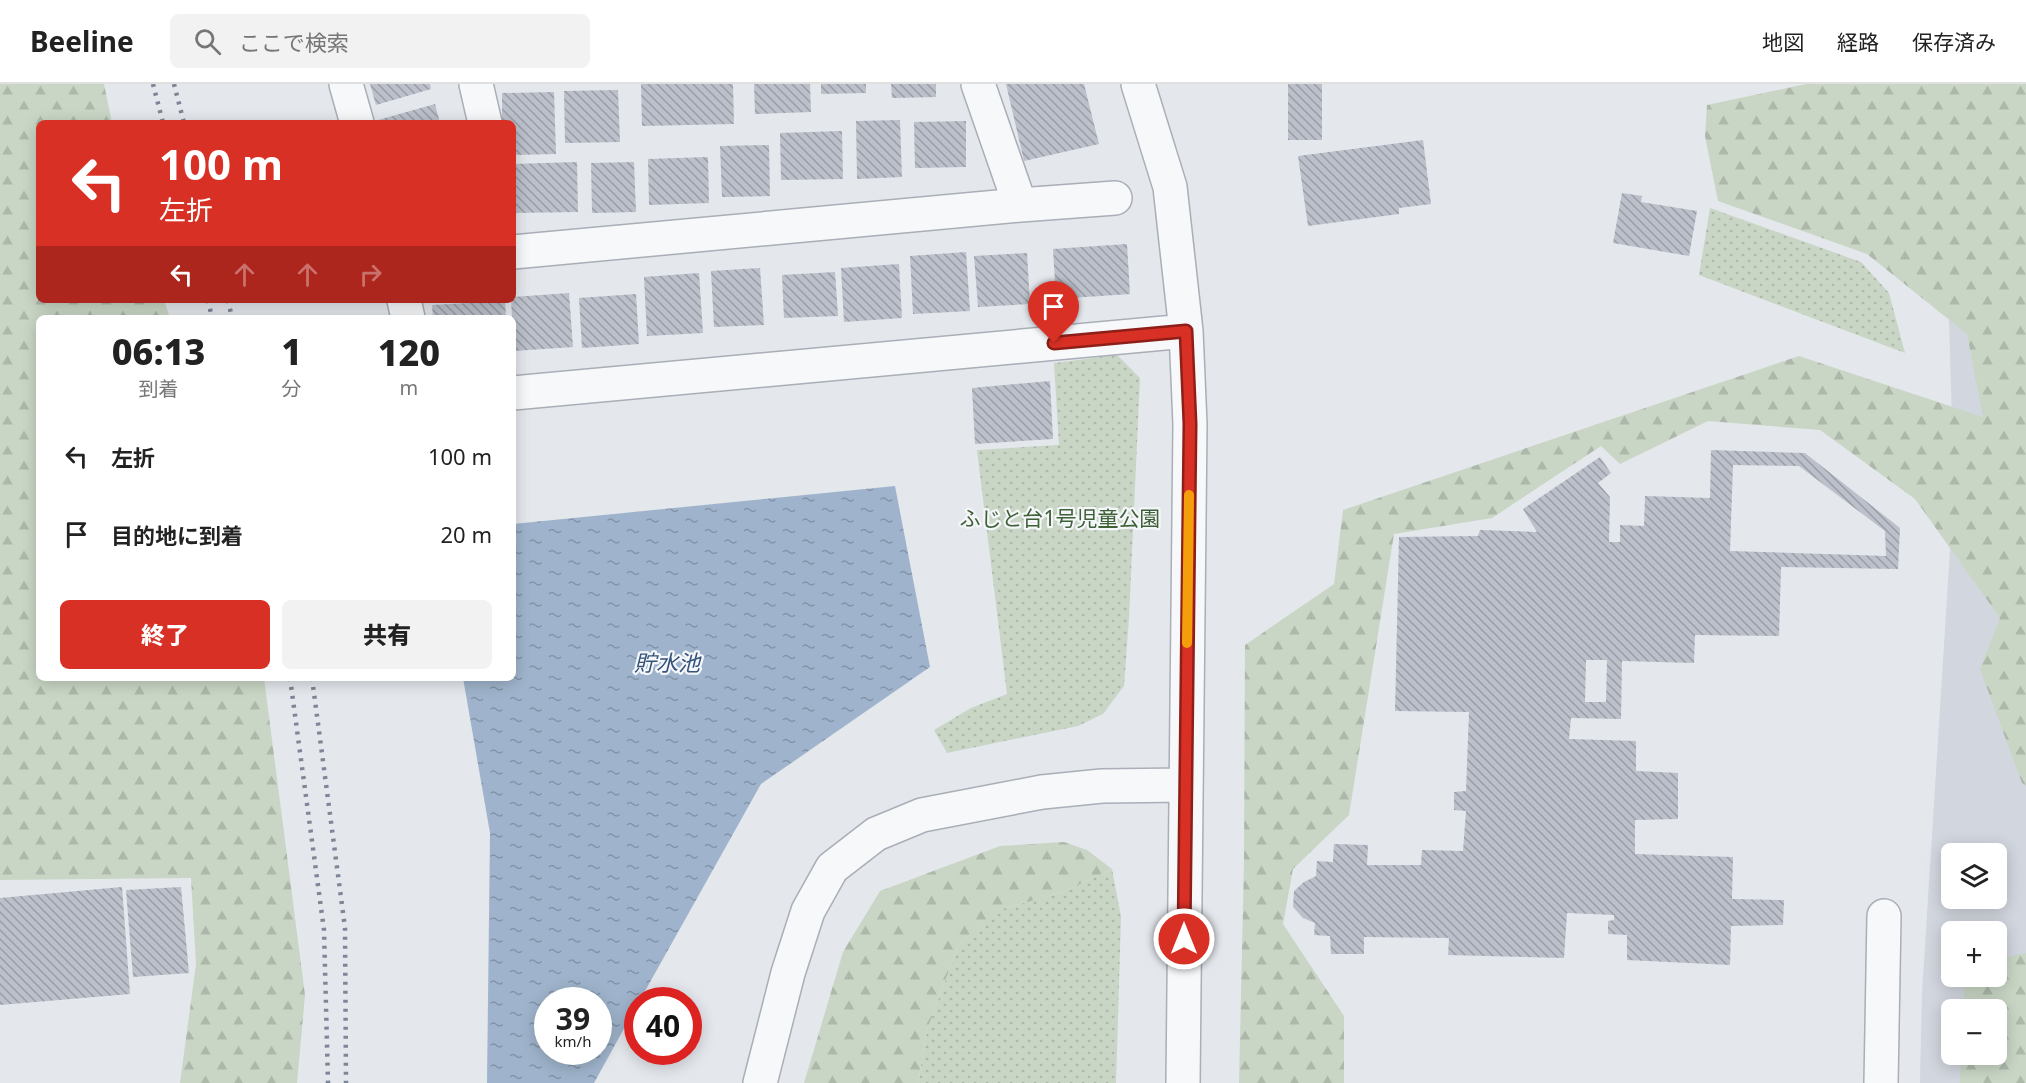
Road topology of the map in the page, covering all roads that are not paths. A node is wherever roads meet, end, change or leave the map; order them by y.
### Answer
1 (346, 84) edge
2 (476, 84) edge
3 (978, 84) edge
4 (1138, 84) edge
5 (356, 120) edge
6 (484, 120) edge
7 (1115, 198) dead end
8 (1020, 204) junction
9 (516, 249) edge
10 (1186, 331) junction
11 (516, 393) edge
12 (1185, 785) junction
13 (1884, 916) dead end
14 (760, 1083) edge
15 (1183, 1083) edge
16 (1881, 1083) edge

1 - 5 street
2 - 6 street
3 - 8 street
4 - 10 street
7 - 8 street
8 - 9 street
10 - 11 street
10 - 12 street
12 - 14 street
12 - 15 street
13 - 16 street

